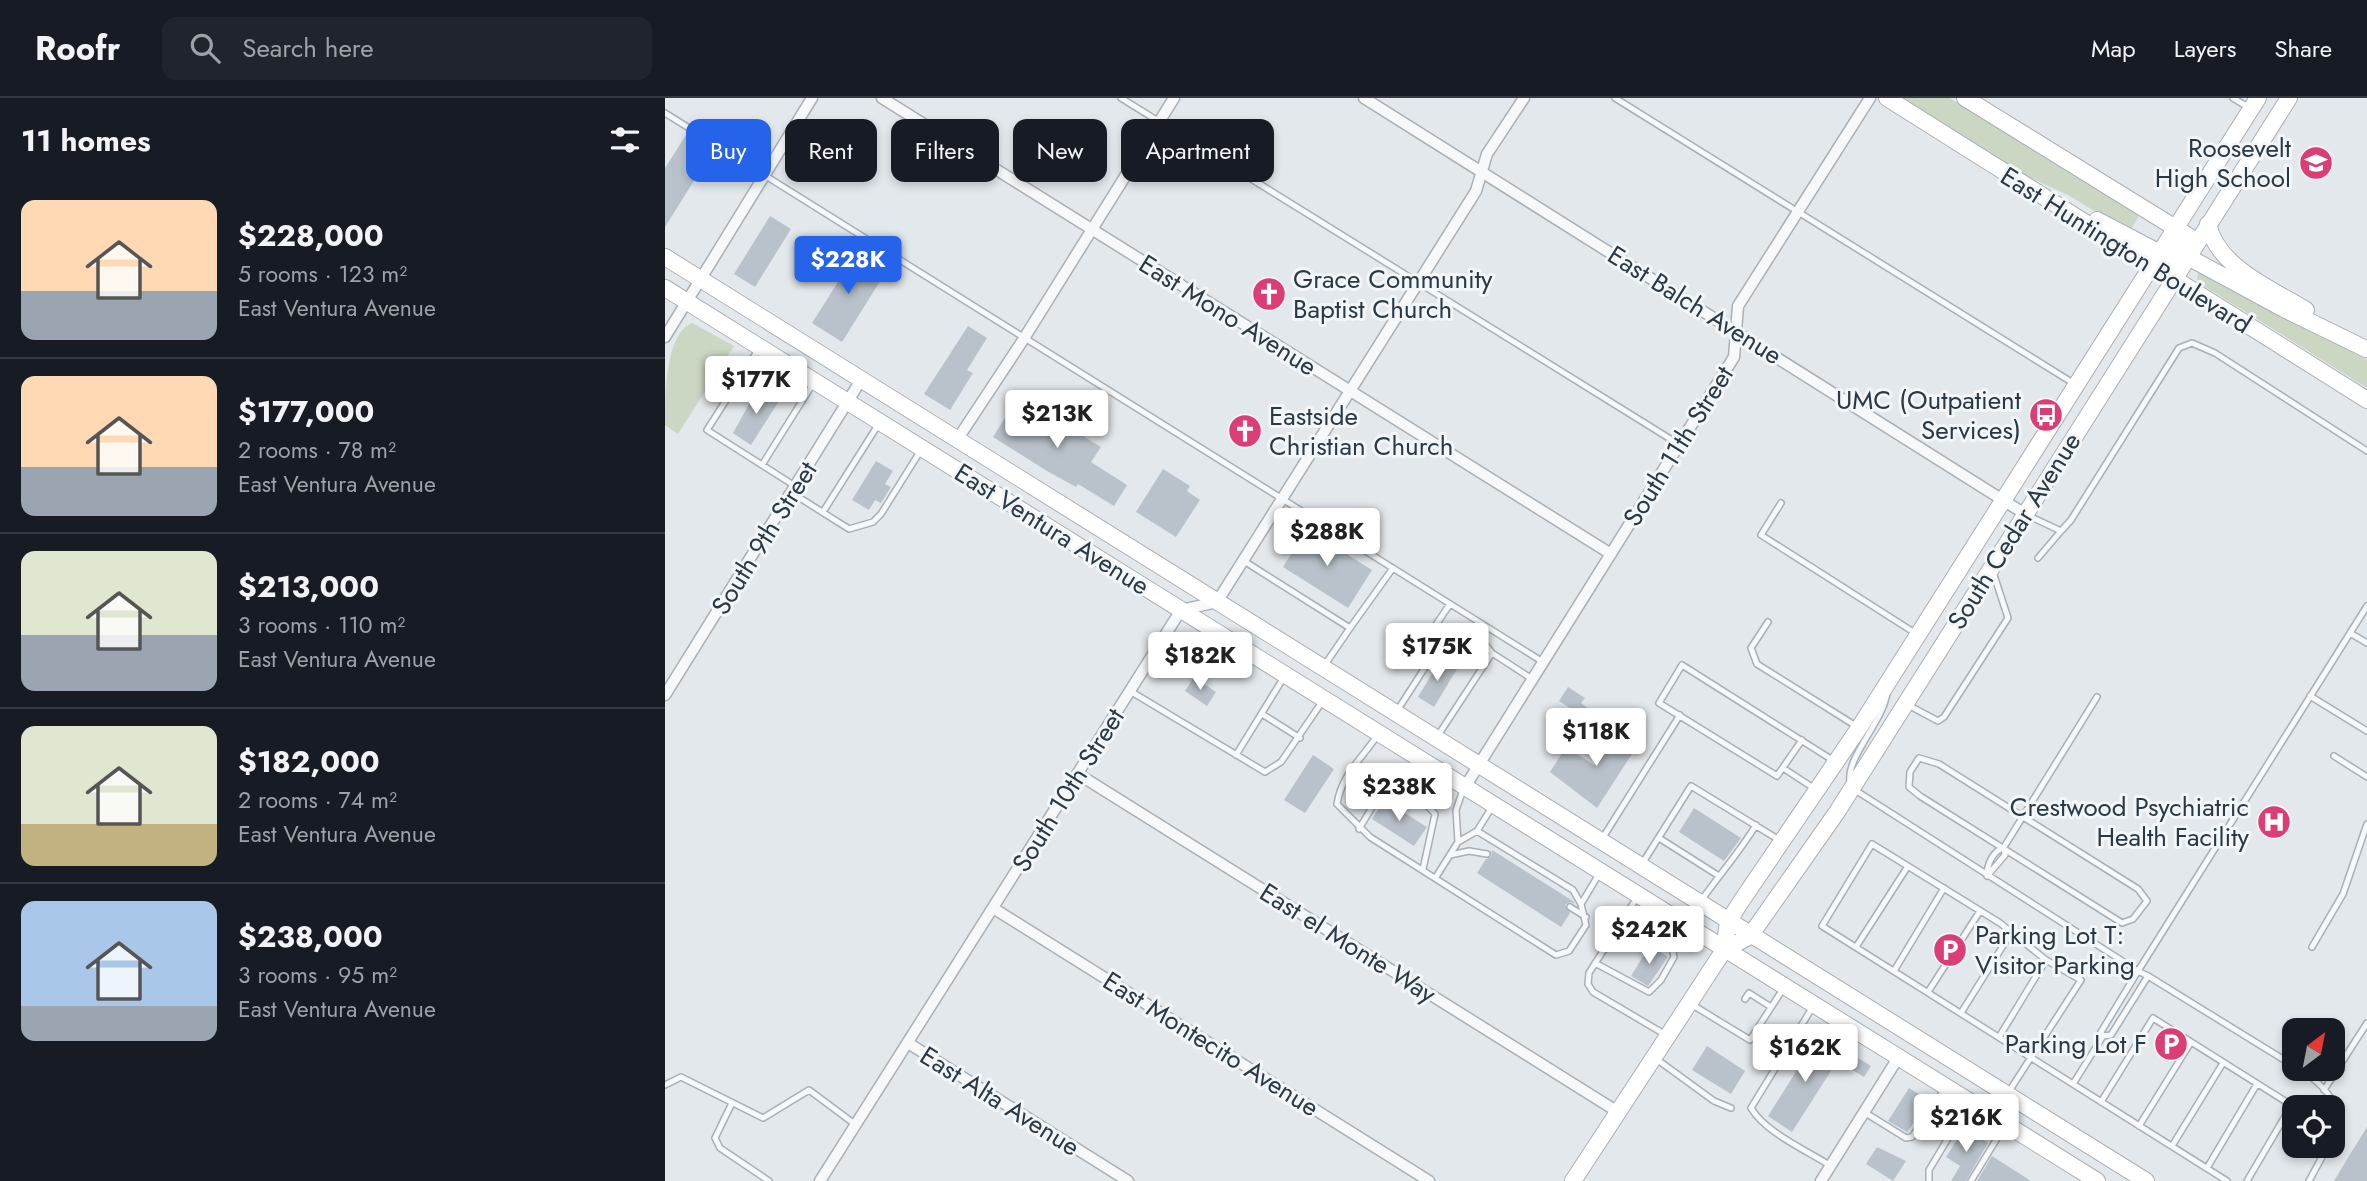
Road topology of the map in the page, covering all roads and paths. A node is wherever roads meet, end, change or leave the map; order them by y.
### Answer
1 (811, 98) edge
2 (882, 98) edge
3 (1121, 98) edge
4 (1174, 98) edge
5 (1364, 98) edge
6 (1524, 98) edge
7 (1615, 98) edge
8 (1870, 98) edge
9 (1887, 98) edge
10 (1965, 98) edge
11 (2233, 98) edge
12 (2277, 98) edge
13 (2289, 98) edge
14 (2254, 103) edge
15 (665, 113) edge
16 (1154, 119) edge
17 (1161, 119) edge
18 (686, 126) edge
19 (2261, 142) junction
20 (771, 164) edge
21 (1482, 172) junction
22 (771, 179) edge
23 (760, 182) edge
24 (1121, 182) edge
25 (1256, 182) edge
26 (1798, 213) junction
27 (2208, 224) junction
28 (1092, 229) junction
29 (2175, 229) junction
30 (2197, 242) junction
31 (665, 257) edge
32 (2188, 257) junction
33 (2156, 260) junction
34 (699, 279) junction
35 (2173, 280) junction
36 (1418, 282) junction
37 (665, 288) edge
38 (687, 301) junction
39 (1736, 330) junction
40 (665, 337) edge
41 (1023, 340) junction
42 (760, 347) junction
43 (2367, 349) edge
44 (861, 380) junction
45 (815, 381) junction
46 (2076, 386) junction
47 (1350, 391) junction
48 (2367, 400) edge
49 (848, 402) junction
50 (880, 422) junction
51 (957, 440) junction
52 (1680, 445) junction
53 (922, 448) junction
54 (2367, 451) edge
55 (762, 465) junction
56 (794, 490) junction
57 (1282, 499) junction
58 (2003, 501) junction
59 (1781, 503) dead end
60 (823, 512) junction
61 (2025, 514) junction
62 (2061, 531) junction
63 (1611, 554) junction
64 (2038, 558) dead end
65 (1244, 561) junction
66 (1991, 567) junction
67 (1393, 568) junction
68 (1217, 602) junction
69 (1450, 604) junction
70 (2367, 606) edge
71 (1181, 610) junction
72 (1768, 622) dead end
73 (1350, 628) junction
74 (1433, 629) dead end
75 (2350, 634) junction
76 (1918, 635) junction
77 (2367, 643) edge
78 (1492, 653) junction
79 (1543, 662) junction
80 (1322, 668) junction
81 (1286, 675) junction
82 (1532, 679) junction
83 (1889, 680) junction
84 (1130, 691) junction
85 (665, 695) edge
86 (2310, 696) junction
87 (2097, 697) dead end
88 (1324, 699) junction
89 (1905, 704) junction
90 (1262, 714) junction
91 (1395, 714) junction
92 (1680, 715) junction
93 (1859, 728) junction
94 (2367, 731) edge
95 (1379, 734) junction
96 (1300, 738) junction
97 (1436, 740) junction
98 (1802, 740) junction
99 (1236, 755) junction
100 (2334, 756) dead end
101 (1836, 763) junction
102 (1478, 766) junction
103 (1783, 768) junction
104 (1078, 774) junction
105 (2367, 777) edge
106 (1465, 787) junction
107 (1852, 788) junction
108 (1817, 790) junction
109 (1493, 806) junction
110 (2023, 817) junction
111 (2367, 824) edge
112 (1756, 825) junction
113 (1359, 829) junction
114 (1476, 831) junction
115 (1659, 838) junction
116 (1601, 841) junction
117 (1782, 841) junction
118 (1458, 842) junction
119 (2004, 847) junction
120 (1487, 854) dead end
121 (1450, 855) junction
122 (1640, 866) junction
123 (1908, 866) junction
124 (1423, 869) junction
125 (1600, 873) junction
126 (1719, 876) junction
127 (1987, 876) junction
128 (1436, 877) junction
129 (1944, 888) junction
130 (1639, 897) junction
131 (1700, 903) junction
132 (1581, 904) junction
133 (1570, 906) dead end
134 (993, 908) junction
135 (1980, 911) junction
136 (1586, 917) junction
137 (1679, 922) junction
138 (1728, 922) junction
139 (2011, 933) junction
140 (1750, 936) junction
141 (1856, 947) junction
142 (2312, 947) dead end
143 (1724, 950) junction
144 (2046, 960) junction
145 (1595, 963) junction
146 (1894, 971) junction
147 (2138, 971) junction
148 (2147, 976) junction
149 (1784, 986) junction
150 (1928, 992) junction
151 (1745, 999) dead end
152 (1688, 1002) junction
153 (1814, 1005) junction
154 (1771, 1007) junction
155 (1961, 1013) junction
156 (1733, 1018) dead end
157 (2367, 1023) edge
158 (1728, 1026) junction
159 (1666, 1035) junction
160 (2103, 1036) junction
161 (1999, 1037) junction
162 (2191, 1042) junction
163 (908, 1043) junction
164 (1653, 1056) junction
165 (1898, 1058) junction
166 (2031, 1058) junction
167 (2282, 1059) edge
168 (2223, 1063) junction
169 (2315, 1082) edge
170 (2073, 1084) junction
171 (2257, 1084) junction
172 (665, 1085) edge
173 (1945, 1087) junction
174 (2324, 1090) junction
175 (2007, 1095) junction
176 (2329, 1095) edge
177 (1970, 1102) junction
178 (2101, 1102) junction
179 (732, 1103) junction
180 (1731, 1108) dead end
181 (1618, 1112) junction
182 (1864, 1112) junction
183 (2005, 1124) junction
184 (856, 1125) junction
185 (2139, 1126) junction
186 (2172, 1146) junction
187 (2321, 1158) edge
188 (1831, 1166) junction
189 (2207, 1168) junction
190 (2076, 1175) edge
191 (765, 1180) edge
192 (824, 1180) edge
193 (1128, 1181) edge
194 (1429, 1181) edge
195 (1573, 1181) edge
196 (1821, 1181) edge
197 (1929, 1181) edge
198 (1971, 1181) edge
199 (2097, 1181) edge
200 (2146, 1181) edge
201 (2227, 1181) edge
202 (2246, 1181) edge
203 (2309, 1181) edge

1 - 20 street
2 - 28 street, East Mono Avenue
3 - 16 lane
4 - 17 street
5 - 21 street, East Balch Avenue
6 - 21 street
7 - 26 lane
8 - 26 street, South 11th Street
9 - 33 main road, East Huntington Boulevard
10 - 29 main road, East Huntington Boulevard
11 - 14 lane
12 - 19 main road
13 - 19 main road, South Cedar Avenue
14 - 29 main road, South Cedar Avenue
15 - 18 lane
19 - 27 main road, South Cedar Avenue
21 - 36 street
21 - 39 street, East Balch Avenue
22 - 41 lane
23 - 34 street
24 - 28 street
25 - 36 lane
26 - 39 street, South 11th Street
26 - 46 lane
27 - 30 main road, South Cedar Avenue
27 - 43 main road, East Huntington Boulevard
28 - 41 street
28 - 47 street, East Mono Avenue
29 - 30 main road, East Huntington Boulevard
29 - 33 main road, South Cedar Avenue
30 - 32 main road, South Cedar Avenue
30 - 33 main road
31 - 34 main road, East Ventura Avenue
32 - 33 main road
32 - 35 main road, South Cedar Avenue
32 - 43 main road
33 - 35 main road, East Huntington Boulevard
33 - 46 main road, South Cedar Avenue
34 - 38 street
34 - 44 main road, East Ventura Avenue
35 - 48 main road, East Huntington Boulevard
35 - 61 main road, South Cedar Avenue
36 - 47 street
36 - 52 lane
37 - 38 main road, East Ventura Avenue
38 - 40 street
38 - 42 main road, East Ventura Avenue
39 - 52 street, South 11th Street
39 - 58 street, East Balch Avenue
41 - 51 street
41 - 57 lane
42 - 45 main road, East Ventura Avenue
42 - 55 lane
44 - 49 street, South 9th Street
44 - 51 main road, East Ventura Avenue
45 - 49 main road, East Ventura Avenue
45 - 55 lane
46 - 58 main road, South Cedar Avenue
47 - 57 street
47 - 63 street, East Mono Avenue
49 - 50 main road, East Ventura Avenue
49 - 56 street, South 9th Street
50 - 53 main road, East Ventura Avenue
50 - 60 lane
51 - 68 main road, East Ventura Avenue
52 - 63 street, South 11th Street
53 - 60 lane
53 - 71 main road, East Ventura Avenue
54 - 62 lane
55 - 56 lane
56 - 60 lane
56 - 85 street, South 9th Street
57 - 65 street
57 - 67 lane
58 - 61 street, East Balch Avenue
58 - 76 main road, South Cedar Avenue
59 - 76 lane
61 - 62 lane
61 - 66 main road, South Cedar Avenue
62 - 64 lane
63 - 79 street, South 11th Street
65 - 68 street
65 - 73 lane
66 - 89 main road, South Cedar Avenue
66 - 89 lane
67 - 69 lane
67 - 73 lane
68 - 71 street
68 - 80 main road, East Ventura Avenue
69 - 74 lane
69 - 79 lane
70 - 75 lane
71 - 81 main road, East Ventura Avenue
71 - 84 street, South 10th Street
72 - 93 lane
73 - 80 lane
75 - 77 lane
75 - 86 lane
76 - 83 main road, South Cedar Avenue
78 - 82 lane
78 - 91 lane
78 - 97 lane
79 - 82 street, South 11th Street
80 - 91 main road, East Ventura Avenue
81 - 88 main road, East Ventura Avenue
81 - 90 lane
82 - 102 street, South 11th Street
83 - 93 main road, South Cedar Avenue
83 - 107 lane
84 - 99 lane
84 - 104 street, South 10th Street
86 - 94 lane
86 - 147 lane
87 - 110 lane
88 - 95 main road, East Ventura Avenue
88 - 96 lane
89 - 107 main road, South Cedar Avenue
90 - 96 lane
90 - 99 lane
91 - 97 main road, East Ventura Avenue
92 - 98 lane
92 - 103 lane
92 - 116 lane
93 - 101 main road, South Cedar Avenue
95 - 106 main road, East Ventura Avenue
95 - 113 lane
96 - 99 lane
97 - 102 main road, East Ventura Avenue
98 - 101 lane
98 - 103 lane
100 - 105 lane
101 - 108 main road, South Cedar Avenue
102 - 106 street, South 11th Street
102 - 116 main road, East Ventura Avenue
103 - 108 lane
104 - 134 street, South 10th Street
104 - 181 street, East el Monte Way
106 - 109 main road, East Ventura Avenue
106 - 118 lane
107 - 127 lane
107 - 140 main road, South Cedar Avenue
108 - 117 main road, South Cedar Avenue
109 - 114 lane
109 - 125 main road, East Ventura Avenue
110 - 119 lane
110 - 119 lane
110 - 119 lane
111 - 142 lane
112 - 115 lane
112 - 117 lane
112 - 126 lane
113 - 124 lane
113 - 124 lane
114 - 118 lane
114 - 132 lane
115 - 122 lane
115 - 126 lane
116 - 122 main road, East Ventura Avenue
117 - 138 main road, South Cedar Avenue
118 - 121 lane
119 - 127 lane
120 - 121 lane
121 - 128 lane
122 - 131 main road, East Ventura Avenue
123 - 129 lane
123 - 141 lane
123 - 141 lane
124 - 128 lane
125 - 130 main road, East Ventura Avenue
125 - 132 lane
126 - 131 lane
127 - 147 lane
128 - 136 lane
129 - 135 lane
129 - 146 lane
130 - 137 main road, East Ventura Avenue
130 - 145 lane
131 - 138 main road, East Ventura Avenue
132 - 136 lane
133 - 136 lane
134 - 163 street, South 10th Street
134 - 194 street, East Montecito Avenue
135 - 139 lane
135 - 150 lane
137 - 143 main road, East Ventura Avenue
137 - 145 lane
138 - 140 main road, East Ventura Avenue
138 - 143 main road, South Cedar Avenue
139 - 144 lane
139 - 155 lane
140 - 143 main road, South Cedar Avenue
140 - 175 main road, East Ventura Avenue
141 - 146 lane
143 - 149 main road, East Ventura Avenue
143 - 152 main road, South Cedar Avenue
144 - 161 lane
144 - 166 lane
145 - 159 lane
146 - 150 lane
147 - 148 lane
147 - 160 lane
148 - 160 lane
148 - 167 lane
149 - 153 main road, East Ventura Avenue
149 - 154 lane
150 - 155 lane
151 - 154 lane
152 - 158 lane
152 - 159 main road, South Cedar Avenue
153 - 165 main road, East Ventura Avenue
153 - 188 lane
154 - 158 lane
155 - 161 lane
156 - 158 lane
157 - 174 lane
159 - 164 main road, South Cedar Avenue
160 - 170 lane
161 - 166 lane
162 - 168 lane
162 - 178 lane
162 - 185 lane
163 - 184 street, South 10th Street
163 - 193 street, East Alta Avenue
164 - 180 lane
164 - 181 main road, South Cedar Avenue
165 - 173 main road, East Ventura Avenue
165 - 182 street
166 - 170 lane
166 - 175 lane
168 - 171 lane
168 - 186 lane
169 - 174 lane
170 - 178 lane
171 - 189 lane
171 - 202 lane
172 - 179 lane
173 - 177 main road, East Ventura Avenue
173 - 182 lane
174 - 176 lane
175 - 200 main road, East Ventura Avenue
177 - 183 main road, East Ventura Avenue
177 - 197 lane
178 - 185 lane
179 - 184 lane
179 - 191 lane
181 - 195 main road, South Cedar Avenue
182 - 188 street
183 - 190 main road, East Ventura Avenue
183 - 198 lane
184 - 192 street, South 10th Street
185 - 186 lane
186 - 189 lane
187 - 203 lane
188 - 196 street
189 - 201 lane
190 - 199 main road, East Ventura Avenue

